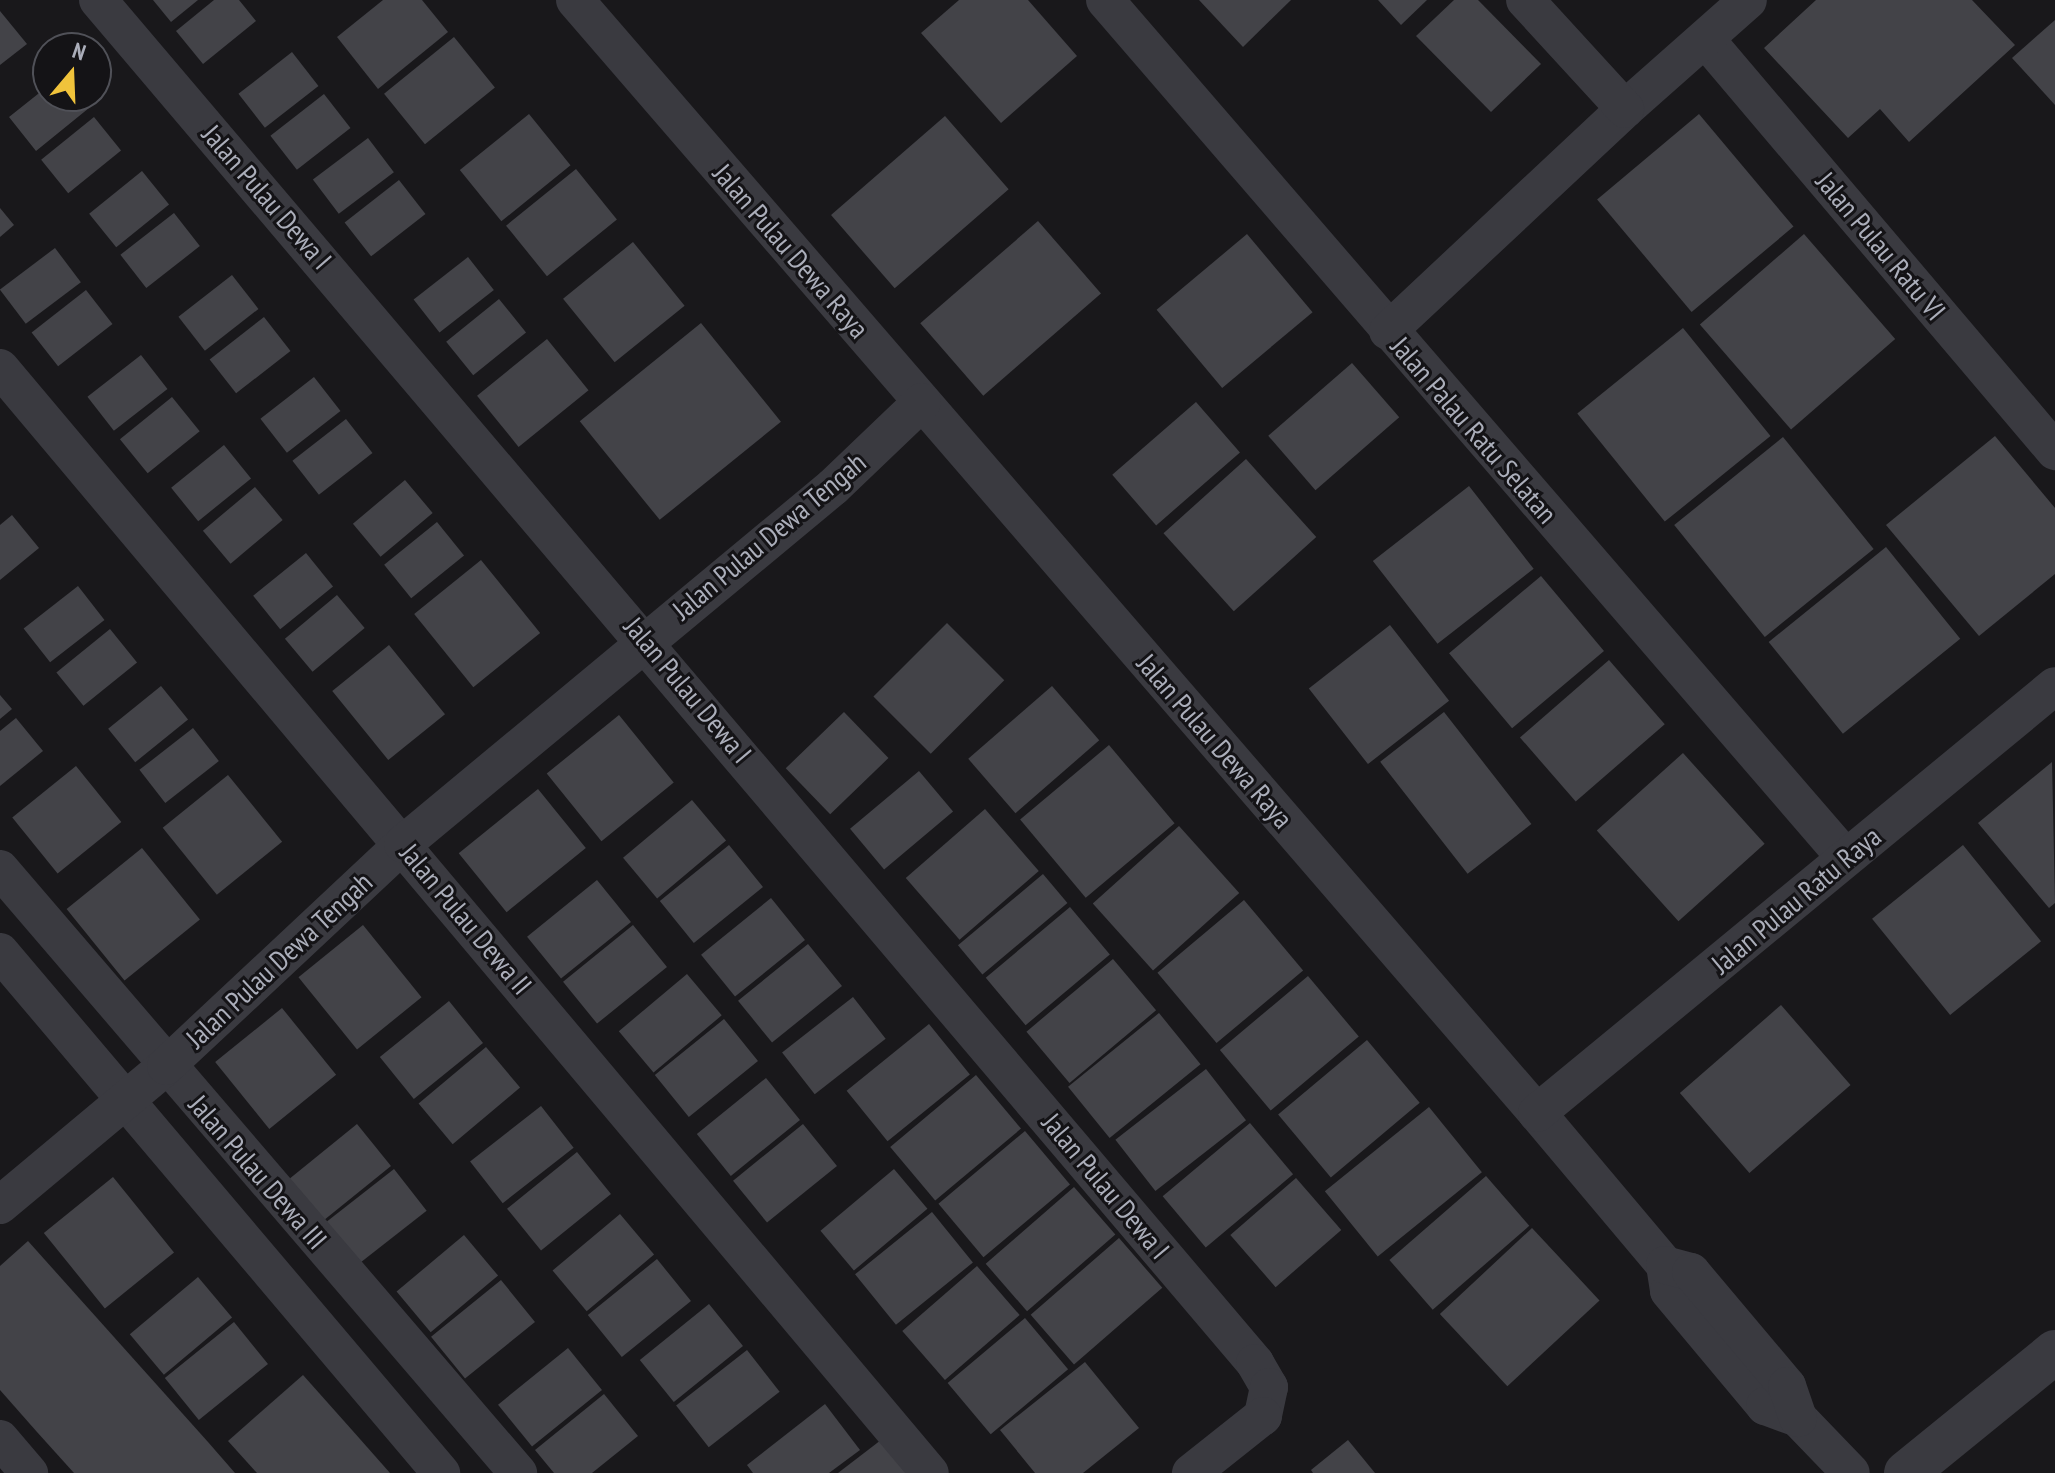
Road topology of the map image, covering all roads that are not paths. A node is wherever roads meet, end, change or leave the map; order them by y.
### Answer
1 (98, 0) edge
2 (575, 0) edge
3 (1105, 0) edge
4 (1525, 0) edge
5 (1748, 0) edge
6 (1707, 41) junction
7 (1625, 109) junction
8 (1388, 331) junction
9 (0, 368) edge
10 (922, 402) junction
11 (2055, 451) edge
12 (646, 640) junction
13 (2055, 686) edge
14 (403, 844) junction
15 (1845, 857) junction
16 (0, 869) edge
17 (0, 952) edge
18 (166, 1066) junction
19 (123, 1099) junction
20 (1537, 1113) junction
21 (0, 1205) edge
22 (2055, 1352) edge
23 (0, 1439) edge
24 (29, 1473) edge
25 (441, 1473) edge
26 (518, 1473) edge
27 (930, 1473) edge
28 (1191, 1473) edge
29 (1851, 1473) edge
30 (1906, 1473) edge

1 - 12 street, Jalan Pulau Dewa I
2 - 10 street, Jalan Pulau Dewa Raya
3 - 8 street, Jalan Palau Ratu Selatan
4 - 7 street
5 - 6 street
6 - 7 street
6 - 11 street, Jalan Pulau Ratu VI
7 - 8 street
8 - 15 street, Jalan Palau Ratu Selatan
9 - 14 street, Jalan Pulau Dewa II
10 - 12 street, Jalan Pulau Dewa Tengah
10 - 20 street, Jalan Pulau Dewa Raya
12 - 14 street, Jalan Pulau Dewa Tengah
12 - 28 street, Jalan Pulau Dewa I
13 - 15 street, Jalan Pulau Ratu Raya
14 - 18 street, Jalan Pulau Dewa Tengah
14 - 27 street, Jalan Pulau Dewa II
15 - 20 street, Jalan Pulau Ratu Raya
16 - 18 street, Jalan Pulau Dewa III
17 - 19 street, Jalan Pulau Dewa III
18 - 19 street, Jalan Pulau Dewa Tengah
18 - 26 street, Jalan Pulau Dewa III
19 - 21 street, Jalan Pulau Dewa Tengah
19 - 25 street, Jalan Pulau Dewa III
20 - 29 street, Jalan Pulau Dewa Raya
22 - 30 street
23 - 24 street

